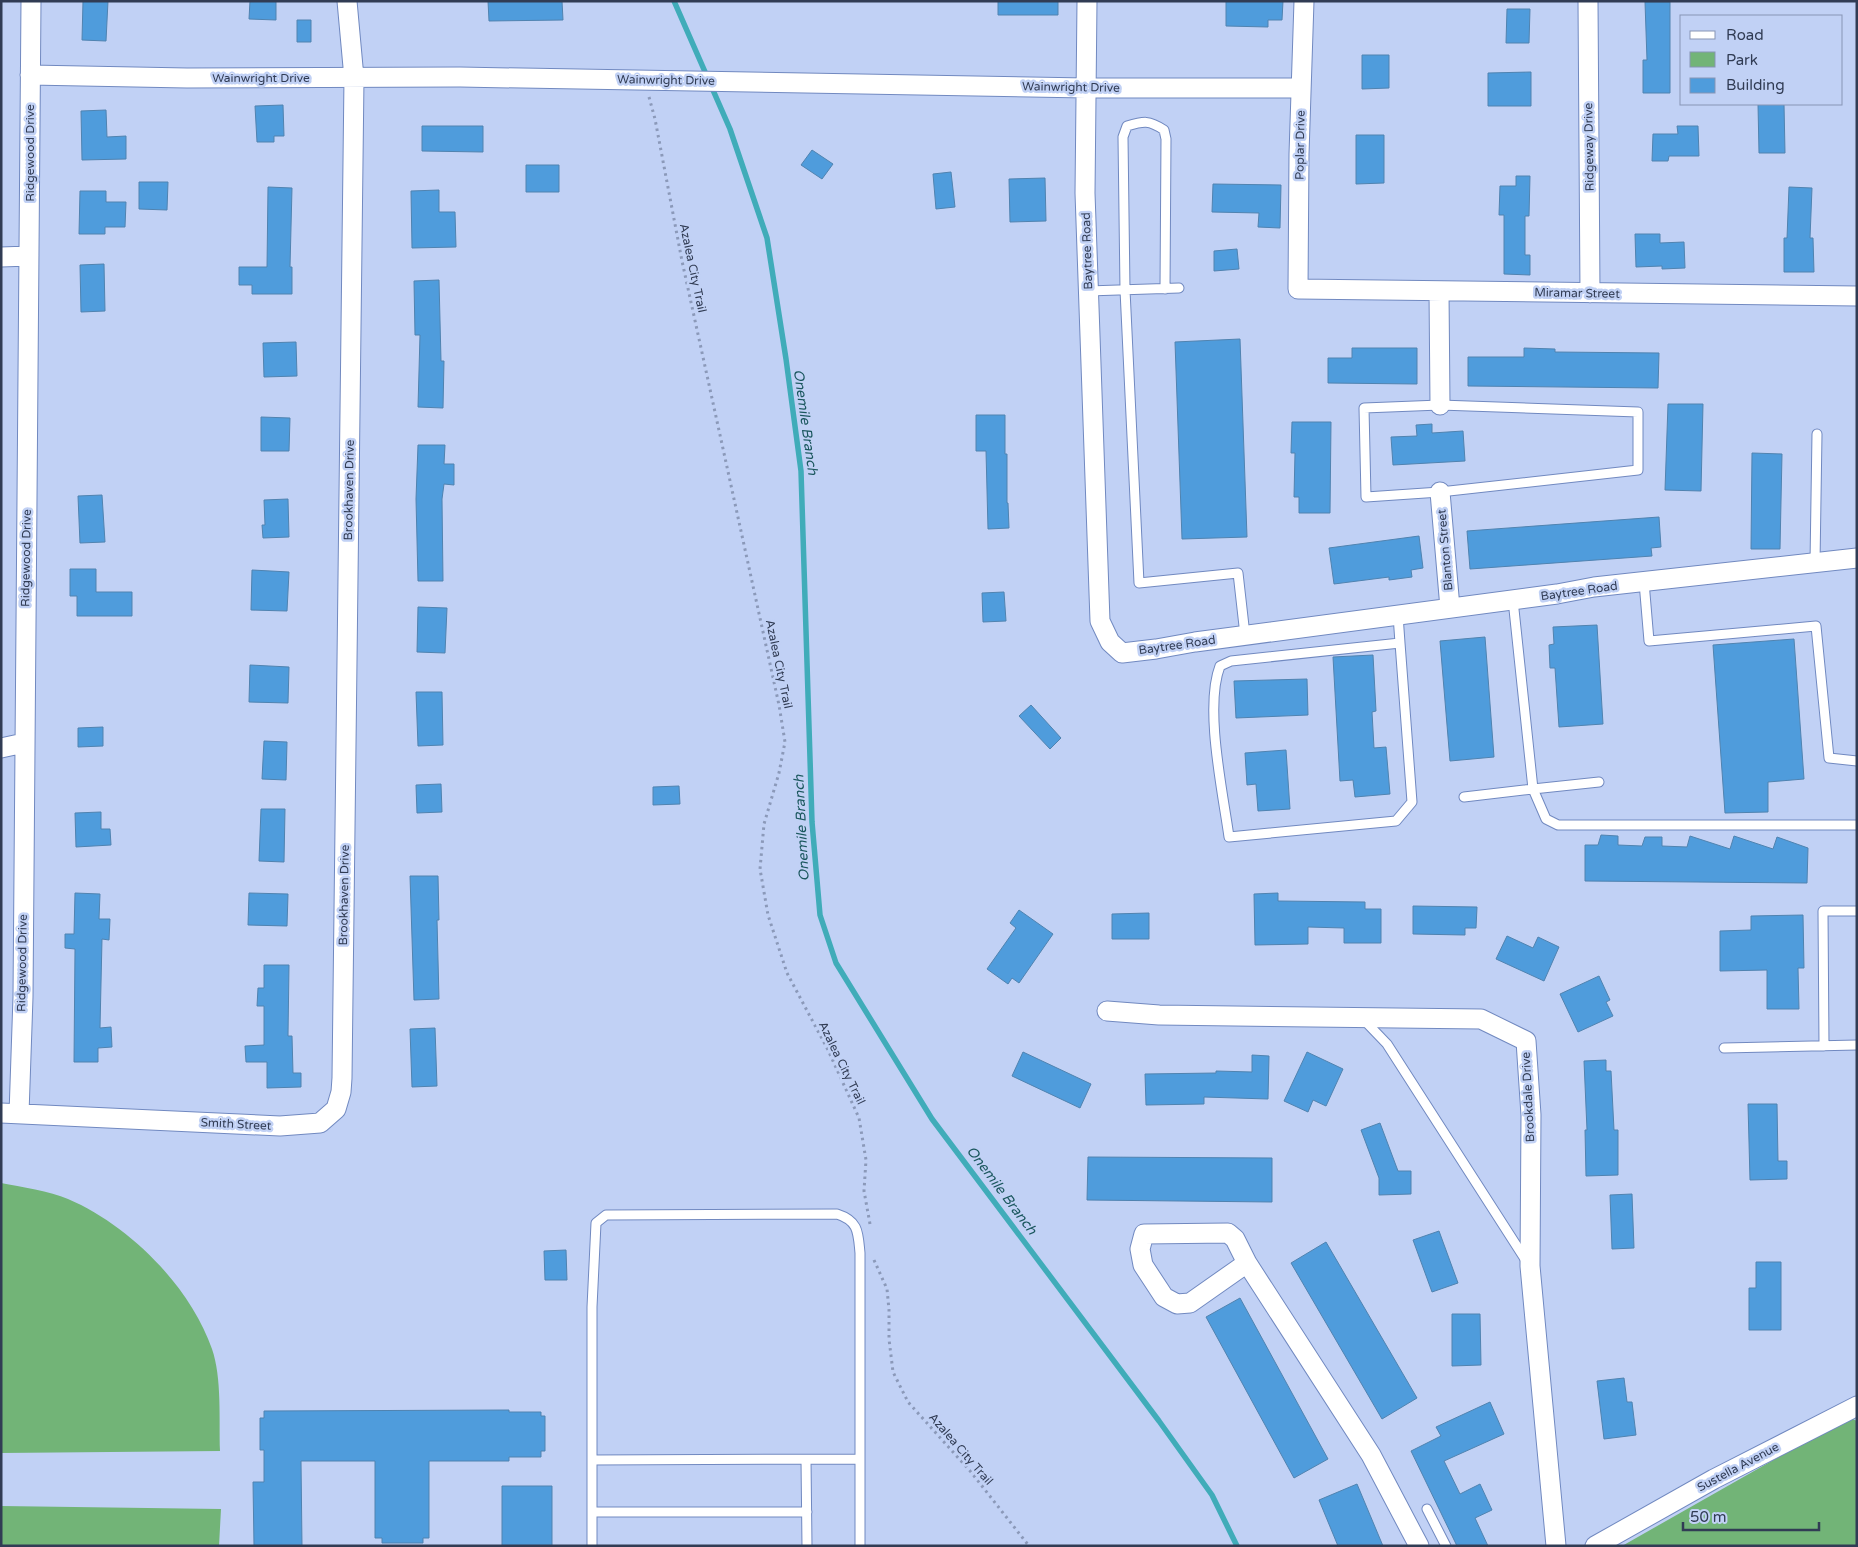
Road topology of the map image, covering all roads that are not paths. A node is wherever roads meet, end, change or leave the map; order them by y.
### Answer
1 (31, 1) edge
2 (347, 1) edge
3 (1087, 1) edge
4 (1304, 1) edge
5 (1588, 1) edge
6 (30, 75) junction
7 (354, 78) junction
8 (1086, 88) junction
9 (1301, 88) junction
10 (30, 256) junction
11 (1, 257) edge
12 (1179, 288) dead end
13 (1165, 289) junction
14 (1298, 289) joint
15 (1125, 290) junction
16 (1088, 291) junction
17 (1440, 291) junction
18 (1590, 293) junction
19 (1857, 296) edge
20 (1440, 405) junction
21 (1817, 434) dead end
22 (1440, 492) junction
23 (1857, 558) edge
24 (1815, 563) junction
25 (1644, 582) junction
26 (1513, 600) junction
27 (1450, 608) junction
28 (1398, 615) junction
29 (1245, 635) junction
30 (1400, 643) junction
31 (24, 744) junction
32 (1, 748) edge
33 (1857, 761) edge
34 (1599, 782) dead end
35 (1533, 789) junction
36 (1464, 797) dead end
37 (1857, 825) edge
38 (1857, 911) edge
39 (343, 980) joint
40 (1107, 1011) dead end
41 (1362, 1018) junction
42 (1857, 1045) edge
43 (1824, 1046) junction
44 (1724, 1048) dead end
45 (10, 1114) edge
46 (1247, 1263) junction
47 (1530, 1266) junction
48 (1857, 1406) edge
49 (860, 1459) junction
50 (592, 1460) junction
51 (806, 1460) junction
52 (1427, 1509) dead end
53 (592, 1512) junction
54 (807, 1512) junction
55 (592, 1546) edge
56 (807, 1546) edge
57 (860, 1546) edge
58 (1419, 1546) edge
59 (1446, 1546) edge
60 (1556, 1546) edge
61 (1595, 1546) edge

1 - 6 street, Ridgewood Drive
2 - 7 street, Brookhaven Drive
3 - 8 street, Baytree Road
4 - 9 street, Poplar Drive
5 - 18 street, Ridgeway Drive
6 - 7 street, Wainwright Drive
6 - 10 street, Ridgewood Drive
7 - 8 street, Wainwright Drive
7 - 39 street, Brookhaven Drive
8 - 9 street, Wainwright Drive
8 - 16 street, Baytree Road
9 - 14 street, Poplar Drive
10 - 11 street
10 - 31 street, Ridgewood Drive
12 - 13 lane
13 - 15 lane
13 - 15 lane
14 - 17 street, Miramar Street
15 - 16 lane
15 - 29 lane
16 - 29 street, Baytree Road
17 - 18 street, Miramar Street
17 - 20 street
18 - 19 street, Miramar Street
20 - 22 lane
20 - 22 lane
21 - 24 lane
22 - 27 street, Blanton Street
23 - 24 street, Baytree Road
24 - 25 street, Baytree Road
25 - 26 street, Baytree Road
25 - 33 lane
26 - 27 street, Baytree Road
26 - 35 lane
27 - 28 street, Baytree Road
28 - 29 street, Baytree Road
28 - 30 lane
30 - 30 lane
31 - 32 street
31 - 45 street, Ridgewood Drive
34 - 35 lane
35 - 36 lane
35 - 37 lane
38 - 43 lane
39 - 45 street, Smith Street
40 - 41 street, Brookdale Drive
41 - 47 lane
41 - 47 street, Brookdale Drive
42 - 43 lane
43 - 44 lane
46 - 46 street
46 - 58 street
47 - 60 street, Brookdale Drive
48 - 61 street, Sustella Avenue
49 - 50 lane
49 - 51 lane
49 - 57 lane
50 - 51 lane
50 - 53 lane
51 - 54 lane
52 - 59 lane
53 - 54 lane
53 - 55 lane
54 - 56 lane

